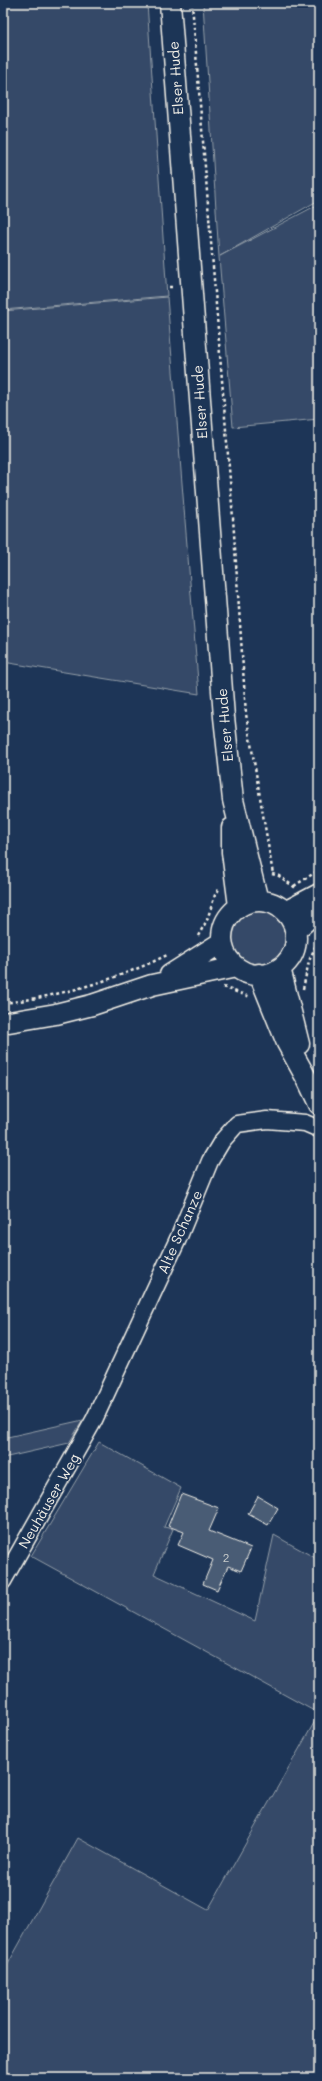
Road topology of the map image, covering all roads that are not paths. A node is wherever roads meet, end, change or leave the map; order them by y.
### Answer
1 (170, 3) edge
2 (233, 800) junction
3 (319, 894) edge
4 (258, 901) junction
5 (239, 906) junction
6 (319, 909) edge
7 (285, 912) junction
8 (295, 931) junction
9 (222, 942) junction
10 (236, 967) junction
11 (280, 968) junction
12 (259, 974) junction
13 (152, 985) junction
14 (3, 1023) edge
15 (308, 1081) junction
16 (319, 1104) edge
17 (319, 1129) edge
18 (94, 1420) joint
19 (3, 1581) edge

1 - 2 street, Elser Hude
2 - 4 street, Elser Hude
2 - 5 street, Elser Hude
3 - 7 street
4 - 5 street
4 - 7 street
5 - 9 street
6 - 8 street
7 - 8 street
8 - 11 street
9 - 10 street
9 - 13 street
10 - 12 street
10 - 13 street
11 - 12 street
11 - 15 street
12 - 15 street
13 - 14 street
15 - 16 street
17 - 18 street, Alte Schanze
18 - 19 street, Neuhäuser Weg

